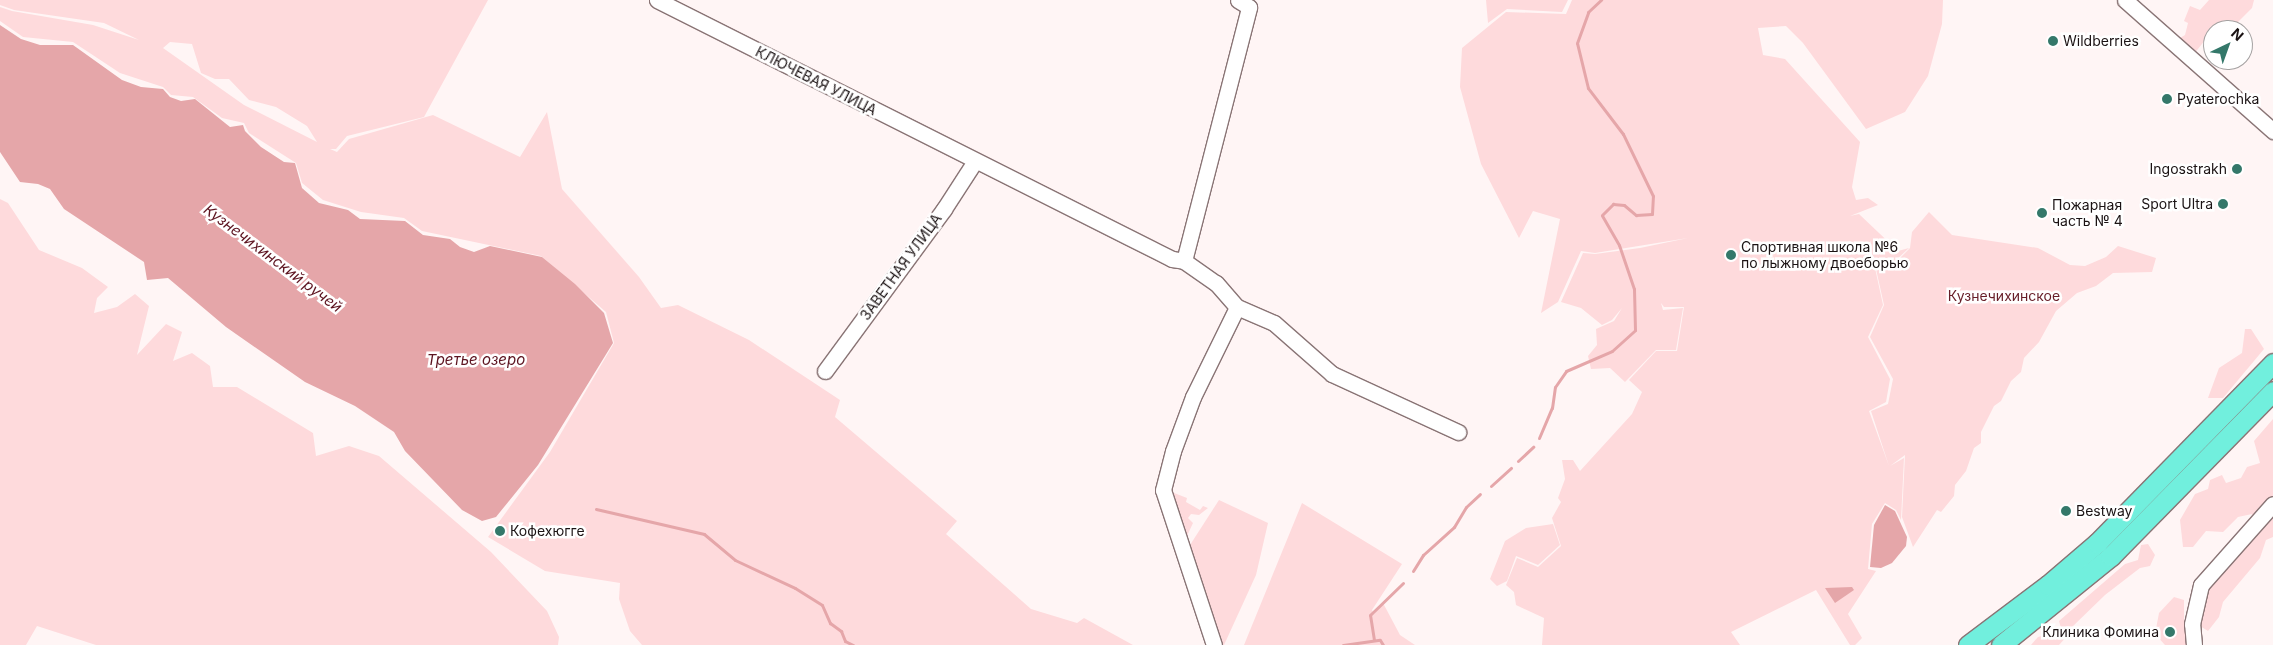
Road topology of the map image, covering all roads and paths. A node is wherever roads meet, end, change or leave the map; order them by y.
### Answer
1 (657, 0) edge
2 (1238, 0) edge
3 (2125, 0) edge
4 (2273, 131) edge
5 (975, 161) junction
6 (1184, 261) junction
7 (1237, 307) junction
8 (2273, 363) edge
9 (825, 371) dead end
10 (2273, 391) edge
11 (1458, 432) dead end
12 (2273, 504) edge
13 (1214, 645) edge
14 (1968, 645) edge
15 (2001, 645) edge
16 (2194, 645) edge

1 - 5 street, КЛЮЧЕВАЯ УЛИЦА
2 - 6 street
3 - 4 street
5 - 6 street, КЛЮЧЕВАЯ УЛИЦА
5 - 9 street, ЗАВЕТНАЯ УЛИЦА
6 - 7 street, КЛЮЧЕВАЯ УЛИЦА
7 - 11 street
7 - 13 street
8 - 14 main road
10 - 15 main road
12 - 16 street

